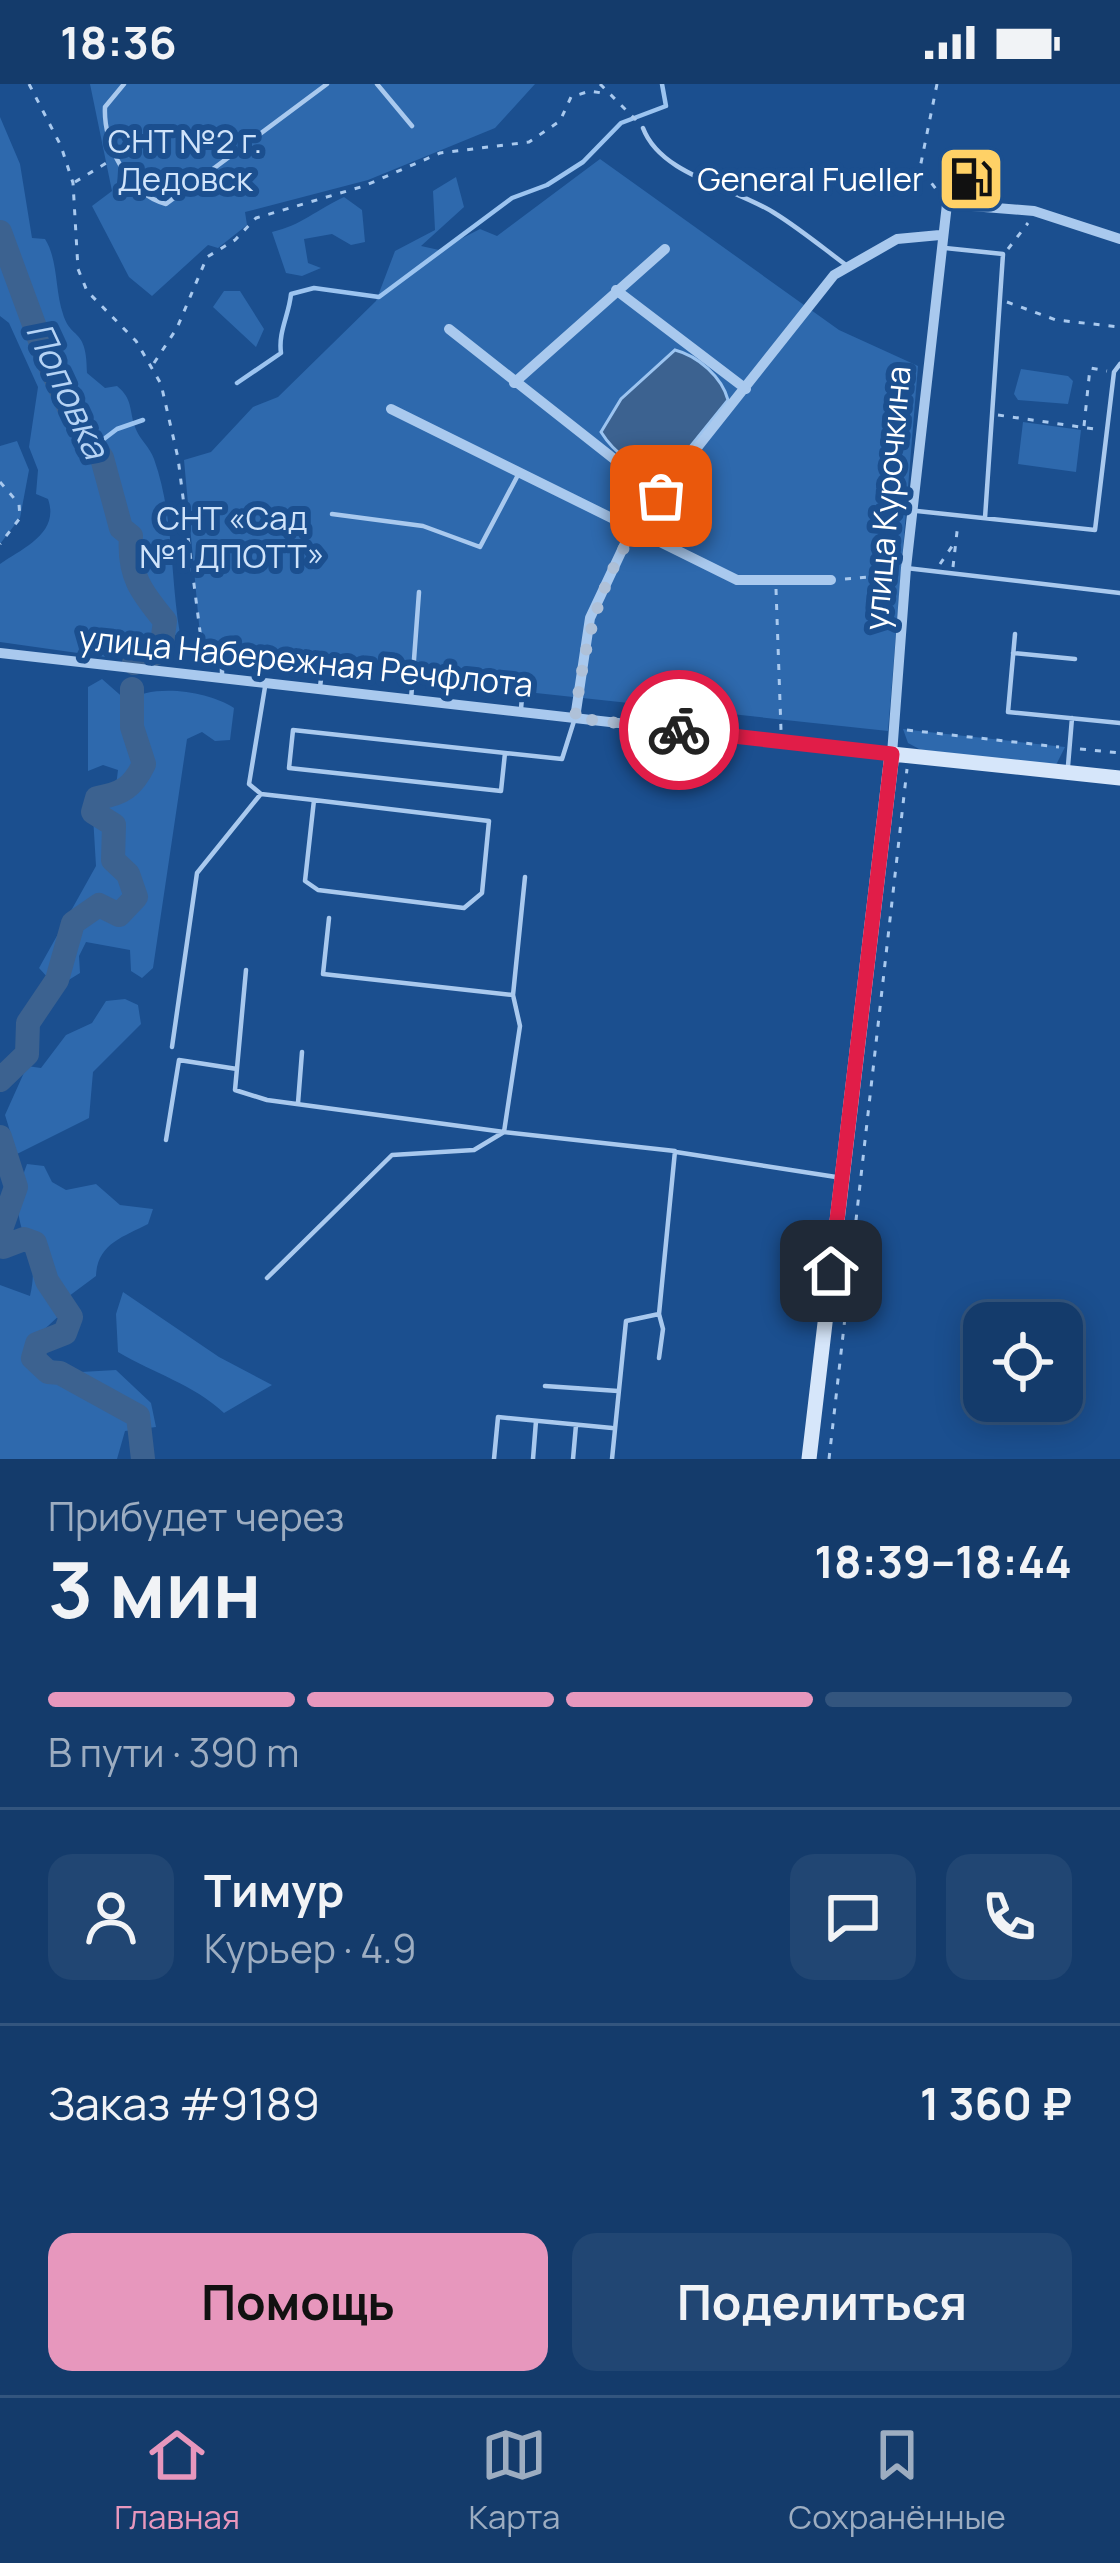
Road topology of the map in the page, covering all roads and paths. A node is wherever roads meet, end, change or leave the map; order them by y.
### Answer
1 (29, 84) edge
2 (124, 84) edge
3 (327, 84) edge
4 (377, 84) edge
5 (600, 84) edge
6 (937, 84) edge
7 (608, 94) junction
8 (412, 126) dead end
9 (643, 128) joint
10 (114, 159) junction
11 (73, 183) junction
12 (947, 204) junction
13 (1034, 212) junction
14 (1120, 239) edge
15 (940, 241) junction
16 (665, 249) dead end
17 (1003, 254) junction
18 (846, 265) junction
19 (616, 290) junction
20 (1016, 310) dead end
21 (1120, 327) edge
22 (449, 329) dead end
23 (153, 364) junction
24 (1120, 364) edge
25 (1114, 372) junction
26 (514, 383) junction
27 (746, 389) junction
28 (392, 409) dead end
29 (996, 415) junction
30 (1083, 428) junction
31 (1106, 430) junction
32 (518, 475) junction
33 (0, 482) edge
34 (661, 496) junction
35 (912, 511) junction
36 (332, 514) dead end
37 (959, 515) junction
38 (986, 518) junction
39 (631, 531) junction
40 (956, 541) junction
41 (0, 544) edge
42 (906, 568) junction
43 (936, 571) junction
44 (952, 572) junction
45 (831, 580) joint
46 (776, 582) junction
47 (419, 592) dead end
48 (1120, 593) edge
49 (1015, 634) dead end
50 (0, 653) edge
51 (222, 653) dead end
52 (1013, 653) junction
53 (1075, 659) dead end
54 (323, 663) dead end
55 (208, 681) junction
56 (222, 682) junction
57 (266, 685) junction
58 (523, 685) dead end
59 (320, 691) junction
60 (411, 700) junction
61 (521, 712) junction
62 (575, 718) junction
63 (1072, 718) junction
64 (1120, 723) edge
65 (894, 729) junction
66 (919, 731) junction
67 (782, 741) junction
68 (912, 747) dead end
69 (1069, 748) junction
70 (505, 753) junction
71 (1120, 753) edge
72 (900, 758) junction
73 (1067, 772) junction
74 (1120, 778) edge
75 (262, 794) junction
76 (314, 800) junction
77 (524, 877) dead end
78 (329, 918) dead end
79 (247, 970) dead end
80 (513, 994) junction
81 (172, 1047) dead end
82 (302, 1052) dead end
83 (237, 1069) junction
84 (298, 1103) junction
85 (504, 1132) junction
86 (166, 1140) dead end
87 (675, 1151) junction
88 (842, 1178) junction
89 (267, 1278) dead end
90 (659, 1314) junction
91 (659, 1358) dead end
92 (545, 1386) dead end
93 (618, 1391) junction
94 (536, 1421) junction
95 (576, 1425) junction
96 (614, 1428) junction
97 (494, 1459) edge
98 (533, 1459) edge
99 (573, 1459) edge
100 (612, 1459) edge
101 (809, 1459) edge
102 (829, 1459) edge

1 - 11 path
2 - 10 lane
3 - 10 lane
4 - 8 lane
5 - 7 path
6 - 12 path
7 - 9 path
7 - 23 path
9 - 18 lane
10 - 11 path
11 - 23 path
12 - 13 street
12 - 15 street, улица Курочкина
13 - 14 street
13 - 17 path
15 - 17 lane
15 - 18 street
15 - 35 street, улица Курочкина
16 - 19 street
17 - 29 lane
18 - 27 street
19 - 26 street
19 - 27 street
20 - 21 path
22 - 26 street
23 - 55 path
24 - 25 lane
25 - 30 path
25 - 31 lane
26 - 34 street
27 - 34 street
28 - 32 street
29 - 30 path
29 - 38 lane
30 - 31 path
31 - 38 lane
32 - 36 lane
32 - 39 street
33 - 41 path
34 - 39 street
35 - 37 lane
35 - 42 street, улица Курочкина
37 - 38 lane
37 - 40 path
39 - 46 street
39 - 62 street
40 - 43 path
40 - 44 path
42 - 43 lane
42 - 45 path
42 - 65 street, улица Курочкина
43 - 44 lane
44 - 48 lane
45 - 46 street
46 - 67 path
47 - 60 lane
49 - 52 lane
50 - 55 street, улица Набережная Речфлота
51 - 56 lane
52 - 53 lane
52 - 63 lane
54 - 59 lane
55 - 56 street, улица Набережная Речфлота
56 - 57 street, улица Набережная Речфлота
57 - 59 street, улица Набережная Речфлота
57 - 75 lane
58 - 61 lane
59 - 60 street, улица Набережная Речфлота
60 - 61 street, улица Набережная Речфлота
61 - 62 street, улица Набережная Речфлота
62 - 67 street, улица Набережная Речфлота
62 - 70 lane
63 - 64 lane
63 - 69 lane
65 - 66 path
65 - 72 street, улица Курочкина
66 - 68 path
66 - 69 path
67 - 72 street, улица Набережная Речфлота
69 - 71 path
69 - 73 lane
70 - 70 lane
72 - 73 street
72 - 88 street
72 - 102 path
73 - 74 street
75 - 76 lane
75 - 81 lane
76 - 76 lane
77 - 80 lane
78 - 80 lane
79 - 83 lane
80 - 85 lane
82 - 84 lane
83 - 84 lane
83 - 86 lane
84 - 85 lane
85 - 87 lane
85 - 89 lane
87 - 88 lane
87 - 90 lane
88 - 101 street
90 - 91 lane
90 - 93 lane
92 - 93 lane
93 - 96 lane
94 - 95 lane
94 - 97 lane
94 - 98 lane
95 - 96 lane
95 - 99 lane
96 - 100 lane

